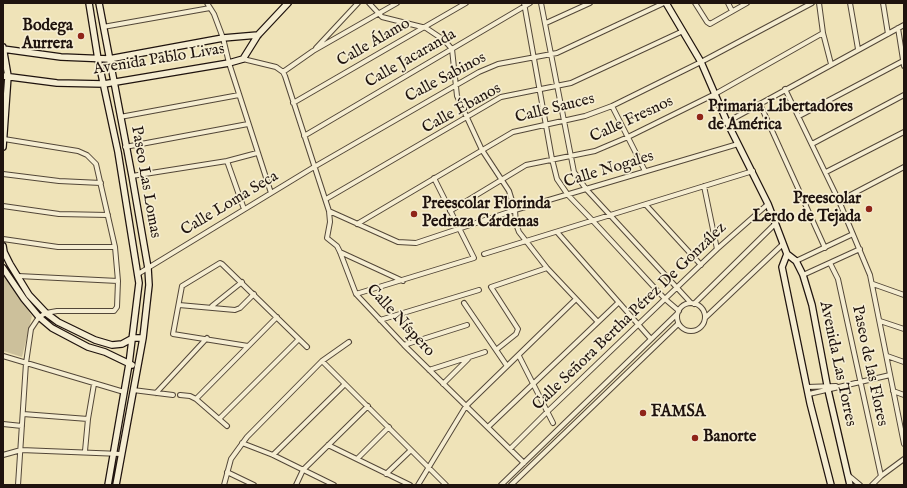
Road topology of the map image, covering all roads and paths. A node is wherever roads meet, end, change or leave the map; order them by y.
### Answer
1 (89, 3) edge
2 (99, 3) edge
3 (207, 3) edge
4 (288, 3) edge
5 (358, 3) edge
6 (369, 3) edge
7 (397, 3) edge
8 (466, 3) edge
9 (530, 3) edge
10 (541, 3) edge
11 (590, 3) edge
12 (665, 3) edge
13 (695, 3) edge
14 (728, 3) edge
15 (747, 3) edge
16 (812, 3) edge
17 (818, 3) edge
18 (850, 3) edge
19 (883, 3) edge
20 (524, 4) edge
21 (210, 8) junction
22 (732, 10) junction
23 (379, 14) junction
24 (546, 23) junction
25 (904, 25) edge
26 (103, 27) junction
27 (426, 28) junction
28 (898, 28) junction
29 (683, 31) junction
30 (823, 33) junction
31 (888, 34) junction
32 (258, 35) junction
33 (223, 38) junction
34 (3, 48) edge
35 (452, 49) junction
36 (858, 50) junction
37 (313, 51) junction
38 (550, 54) junction
39 (534, 56) junction
40 (98, 59) junction
41 (109, 59) junction
42 (243, 59) junction
43 (701, 62) junction
44 (229, 63) junction
45 (904, 63) edge
46 (831, 64) junction
47 (284, 72) junction
48 (6, 76) edge
49 (113, 83) junction
50 (104, 84) junction
51 (456, 85) junction
52 (558, 87) junction
53 (540, 89) junction
54 (785, 89) junction
55 (714, 94) junction
56 (239, 95) junction
57 (904, 95) edge
58 (294, 102) junction
59 (760, 104) junction
60 (612, 106) junction
61 (799, 116) junction
62 (120, 117) junction
63 (468, 118) junction
64 (563, 121) junction
65 (727, 122) junction
66 (248, 124) junction
67 (546, 124) junction
68 (904, 132) edge
69 (304, 136) junction
70 (628, 137) junction
71 (4, 139) edge
72 (738, 144) junction
73 (812, 144) junction
74 (3, 147) edge
75 (125, 147) junction
76 (482, 150) junction
77 (257, 153) junction
78 (570, 156) junction
79 (552, 159) junction
80 (227, 161) junction
81 (314, 167) junction
82 (904, 167) edge
83 (645, 171) junction
84 (752, 171) junction
85 (826, 172) junction
86 (3, 174) edge
87 (132, 176) junction
88 (434, 178) junction
89 (502, 178) junction
90 (102, 183) junction
91 (704, 186) junction
92 (586, 189) junction
93 (271, 193) junction
94 (568, 194) junction
95 (326, 199) junction
96 (839, 201) junction
97 (768, 204) junction
98 (646, 205) junction
99 (3, 206) edge
100 (244, 209) junction
101 (515, 210) junction
102 (329, 211) junction
103 (450, 211) junction
104 (108, 215) junction
105 (611, 215) junction
106 (593, 221) junction
107 (776, 223) junction
108 (357, 224) junction
109 (460, 228) junction
110 (556, 232) junction
111 (853, 234) junction
112 (3, 239) edge
113 (525, 242) junction
114 (783, 244) junction
115 (3, 246) edge
116 (115, 247) junction
117 (825, 248) junction
118 (717, 249) junction
119 (860, 249) junction
120 (340, 252) junction
121 (4, 253) edge
122 (484, 254) dead end
123 (787, 254) junction
124 (796, 261) junction
125 (830, 263) junction
126 (701, 265) junction
127 (3, 268) edge
128 (148, 268) junction
129 (547, 268) junction
130 (138, 274) junction
131 (803, 275) junction
132 (18, 276) junction
133 (118, 281) junction
134 (403, 281) junction
135 (242, 282) junction
136 (873, 284) junction
137 (677, 289) junction
138 (479, 290) dead end
139 (254, 294) junction
140 (356, 294) junction
141 (904, 295) edge
142 (576, 299) junction
143 (665, 299) junction
144 (464, 303) dead end
145 (618, 303) junction
146 (692, 303) junction
147 (178, 304) junction
148 (212, 306) junction
149 (678, 312) junction
150 (46, 313) junction
151 (277, 316) junction
152 (39, 317) junction
153 (705, 318) junction
154 (380, 320) junction
155 (597, 321) junction
156 (880, 321) junction
157 (678, 324) junction
158 (467, 325) dead end
159 (639, 326) junction
160 (904, 329) edge
161 (133, 338) junction
162 (143, 338) junction
163 (207, 338) junction
164 (651, 339) junction
165 (298, 340) junction
166 (349, 342) dead end
167 (404, 345) junction
168 (248, 346) junction
169 (307, 347) dead end
170 (496, 350) junction
171 (485, 352) dead end
172 (3, 356) edge
173 (518, 356) junction
174 (887, 356) junction
175 (469, 358) junction
176 (322, 361) junction
177 (904, 362) edge
178 (26, 363) junction
179 (129, 364) junction
180 (507, 366) junction
181 (137, 367) junction
182 (429, 370) junction
183 (890, 375) junction
184 (126, 381) junction
185 (861, 381) junction
186 (134, 383) junction
187 (94, 384) junction
188 (345, 384) junction
189 (443, 384) junction
190 (534, 384) junction
191 (807, 387) junction
192 (828, 388) junction
193 (133, 390) junction
194 (893, 391) junction
195 (124, 392) junction
196 (156, 393) junction
197 (808, 394) junction
198 (173, 395) dead end
199 (180, 395) dead end
200 (904, 395) edge
201 (196, 399) junction
202 (368, 406) junction
203 (466, 406) junction
204 (547, 412) junction
205 (24, 414) junction
206 (88, 419) junction
207 (219, 419) junction
208 (553, 423) dead end
209 (3, 424) edge
210 (22, 426) junction
211 (227, 426) dead end
212 (389, 427) junction
213 (488, 427) junction
214 (902, 427) edge
215 (242, 443) junction
216 (904, 444) edge
217 (328, 445) junction
218 (510, 449) junction
219 (21, 450) junction
220 (411, 450) junction
221 (85, 452) junction
222 (114, 454) junction
223 (121, 454) junction
224 (3, 455) edge
225 (273, 455) junction
226 (357, 459) junction
227 (904, 459) edge
228 (524, 463) junction
229 (429, 468) junction
230 (303, 470) junction
231 (227, 472) junction
232 (846, 473) junction
233 (386, 474) junction
234 (880, 476) junction
235 (18, 485) edge
236 (108, 485) edge
237 (116, 485) edge
238 (224, 485) edge
239 (254, 485) edge
240 (296, 485) edge
241 (334, 485) edge
242 (410, 485) edge
243 (418, 485) edge
244 (446, 485) edge
245 (501, 485) edge
246 (511, 485) edge
247 (831, 485) edge
248 (850, 485) edge
249 (860, 485) edge
250 (872, 485) edge

1 - 40 street
2 - 26 street, Paseo Las Lomas
3 - 21 street
4 - 32 street, Avenida Pablo Livas
5 - 37 street
6 - 23 street
7 - 23 street
8 - 27 street, Calle Álamo
9 - 20 street, Calle Jacaranda
10 - 24 street
11 - 24 street
12 - 29 street
12 - 38 street, Calle Sabinos
13 - 22 street
14 - 22 street
15 - 22 street
16 - 43 street, Calle Sauces
17 - 30 street
18 - 36 street
19 - 31 street
20 - 35 street, Calle Jacaranda
20 - 39 street
21 - 26 street
21 - 33 street
23 - 27 street
23 - 37 street
24 - 38 street
25 - 28 street
26 - 41 street, Paseo Las Lomas
27 - 35 street
27 - 58 street, Calle Álamo
28 - 31 street
28 - 45 street
29 - 43 street
29 - 52 street, Calle Ébanos
30 - 46 street
30 - 55 street, Calle Fresnos
31 - 36 street
32 - 33 street, Avenida Pablo Livas
32 - 42 street, Avenida Pablo Livas
33 - 41 street, Avenida Pablo Livas
33 - 44 street
34 - 40 street, Avenida Pablo Livas
34 - 48 street
35 - 51 street
35 - 69 street, Calle Jacaranda
36 - 46 street
37 - 47 street
38 - 39 street, Calle Sabinos
38 - 52 street
39 - 51 street, Calle Sabinos
39 - 53 street
40 - 41 street, Avenida Pablo Livas
40 - 50 street
41 - 49 street, Paseo Las Lomas
42 - 44 street, Avenida Pablo Livas
42 - 47 street
43 - 55 street
43 - 60 street, Calle Sauces
44 - 49 street, Avenida Pablo Livas
44 - 56 street
45 - 61 street
46 - 54 street
47 - 58 street, Calle Níspero
48 - 50 street, Avenida Pablo Livas
48 - 71 street
49 - 50 street, Avenida Pablo Livas
49 - 62 street, Paseo Las Lomas
50 - 130 street
51 - 63 street
51 - 81 street, Calle Sabinos
52 - 53 street, Calle Ébanos
52 - 64 street
53 - 63 street, Calle Ébanos
53 - 67 street
54 - 59 street
54 - 61 street
55 - 65 street
55 - 70 street, Calle Fresnos
56 - 62 street
56 - 66 street
57 - 73 street
58 - 69 street, Calle Níspero
59 - 65 street
59 - 117 street
60 - 64 street, Calle Sauces
60 - 70 street
61 - 73 street
62 - 75 street, Paseo Las Lomas
63 - 76 street
63 - 95 street, Calle Ébanos
64 - 67 street, Calle Sauces
64 - 78 street
65 - 72 street
66 - 75 street
66 - 77 street
67 - 76 street, Calle Sauces
67 - 79 street
68 - 85 street
69 - 81 street, Calle Níspero
70 - 78 street, Calle Fresnos
70 - 83 street
71 - 74 street
71 - 90 street
72 - 83 street, Calle Nogales
72 - 84 street
73 - 85 street
75 - 87 street, Paseo Las Lomas
76 - 88 street, Calle Sauces
76 - 89 street
77 - 80 street
77 - 93 street
78 - 79 street, Calle Fresnos
78 - 92 street
79 - 89 street, Calle Fresnos
79 - 94 street
80 - 87 street
80 - 100 street
81 - 93 street, Calle Loma Seca
81 - 95 street, Calle Níspero
82 - 96 street
83 - 92 street, Calle Nogales
84 - 91 street
84 - 97 street
85 - 96 street
86 - 90 street
87 - 128 street, Paseo Las Lomas
88 - 103 street
88 - 108 street, Calle Sauces
89 - 101 street
89 - 103 street, Calle Fresnos
90 - 104 street
91 - 98 street
91 - 118 street
92 - 94 street, Calle Nogales
92 - 105 street
93 - 100 street, Calle Loma Seca
94 - 101 street, Calle Nogales
94 - 106 street
95 - 102 street, Calle Níspero
96 - 111 street
97 - 107 street
97 - 118 street, Calle Señora Bertha Pérez De González
98 - 105 street
98 - 126 street
99 - 104 street
100 - 128 street, Calle Loma Seca
101 - 109 street, Calle Nogales
101 - 113 street
102 - 108 street, Calle Nogales
102 - 120 street, Calle Níspero
103 - 109 street
104 - 116 street
105 - 106 street
105 - 137 street
106 - 110 street
106 - 143 street
107 - 114 street
107 - 146 street
108 - 109 street, Calle Nogales
109 - 134 street
110 - 113 street
110 - 145 street
111 - 117 street
111 - 119 street
112 - 116 street
113 - 122 street
113 - 129 street
114 - 123 street
114 - 153 street
115 - 121 street
116 - 133 street
117 - 124 street
118 - 126 street, Calle Señora Bertha Pérez De González
119 - 125 street
119 - 136 street
120 - 134 street
120 - 140 street, Calle Níspero
121 - 132 street
123 - 124 street, Avenida Las Torres
123 - 191 street, Avenida Las Torres
124 - 131 street, Avenida Las Torres
125 - 131 street
125 - 185 street, Paseo de las Flores
126 - 137 street, Calle Señora Bertha Pérez De González
127 - 152 street
128 - 130 street, Calle Loma Seca
128 - 162 street, Paseo Las Lomas
129 - 142 street
129 - 170 street
130 - 161 street
131 - 192 street, Avenida Las Torres
132 - 133 street
132 - 150 street
133 - 150 street
134 - 140 street
135 - 139 street
135 - 147 street
135 - 148 street
136 - 141 street
136 - 156 street
137 - 143 street, Calle Señora Bertha Pérez De González
137 - 146 street
138 - 154 street
139 - 148 street
139 - 151 street
140 - 154 street, Calle Níspero
142 - 155 street
142 - 173 street
143 - 149 street
143 - 159 street, Calle Señora Bertha Pérez De González
144 - 170 street
145 - 155 street
145 - 159 street
146 - 149 street
146 - 153 street
147 - 148 street
147 - 163 street
149 - 157 street
149 - 164 street
150 - 152 street
150 - 161 street
151 - 165 street
151 - 168 street
152 - 178 street
152 - 179 street
153 - 157 street
154 - 167 street, Calle Níspero
155 - 190 street
156 - 160 street
156 - 174 street
157 - 246 street
158 - 167 street
159 - 164 street
159 - 204 street, Calle Señora Bertha Pérez De González
161 - 162 street
161 - 179 street
162 - 181 street, Paseo Las Lomas
163 - 168 street
163 - 196 street
164 - 228 street
165 - 169 street
165 - 207 street
166 - 176 street
167 - 182 street, Calle Níspero
168 - 201 street
170 - 180 street
171 - 175 street
172 - 178 street
173 - 180 street
173 - 190 street
174 - 177 street
174 - 183 street
175 - 182 street
175 - 189 street
176 - 188 street
176 - 215 street
178 - 187 street
178 - 205 street
179 - 181 street
179 - 184 street
180 - 203 street
181 - 186 street, Paseo Las Lomas
182 - 189 street, Calle Níspero
183 - 185 street
183 - 194 street
184 - 186 street
184 - 195 street
185 - 192 street
185 - 234 street, Paseo de las Flores
186 - 193 street, Paseo Las Lomas
187 - 195 street
187 - 206 street
188 - 202 street
188 - 225 street
189 - 203 street, Calle Níspero
190 - 204 street
190 - 213 street
191 - 192 street
191 - 197 street, Avenida Las Torres
192 - 197 street
192 - 232 street, Avenida Las Torres
193 - 196 street
193 - 223 street, Paseo Las Lomas
194 - 200 street
194 - 214 street
195 - 222 street
196 - 198 street
197 - 247 street, Avenida Las Torres
199 - 201 street
201 - 207 street
202 - 212 street
202 - 217 street
203 - 213 street, Calle Níspero
203 - 229 street
204 - 208 street
204 - 218 street, Calle Señora Bertha Pérez De González
205 - 206 street
205 - 210 street
206 - 221 street
207 - 211 street
209 - 210 street
210 - 219 street
212 - 220 street
212 - 226 street
213 - 218 street, Calle Níspero
214 - 216 street
215 - 225 street
215 - 231 street
217 - 226 street
217 - 230 street
218 - 228 street, Calle Níspero
219 - 221 street
219 - 224 street
219 - 235 street
220 - 229 street
220 - 233 street
221 - 222 street
222 - 223 street
222 - 236 street
223 - 237 street, Paseo Las Lomas
225 - 230 street
226 - 233 street
227 - 234 street
228 - 245 street
229 - 243 street
229 - 244 street
230 - 240 street
230 - 241 street
231 - 238 street
231 - 239 street
232 - 248 street, Avenida Las Torres
232 - 249 street
233 - 242 street
234 - 250 street

